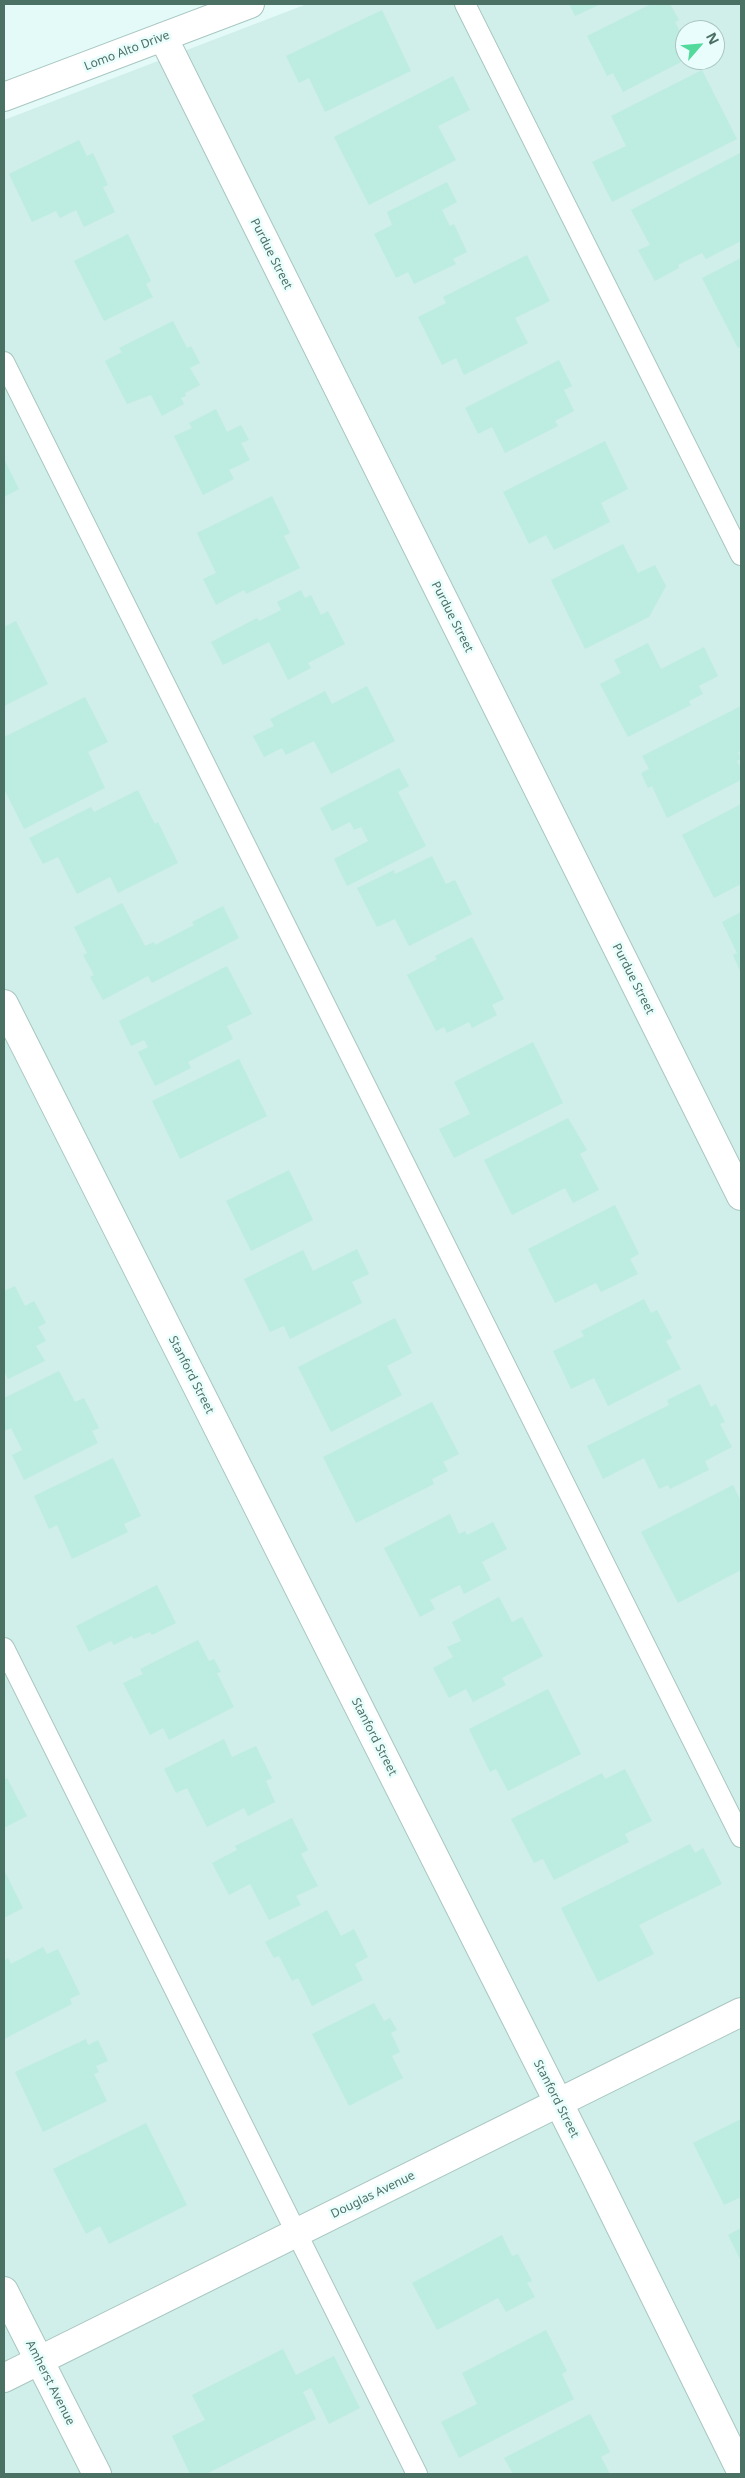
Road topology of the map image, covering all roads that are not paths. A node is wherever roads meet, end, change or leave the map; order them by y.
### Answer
1 (250, 4) edge
2 (465, 4) edge
3 (163, 37) junction
4 (4, 98) edge
5 (4, 362) edge
6 (741, 555) edge
7 (4, 1004) edge
8 (741, 1196) edge
9 (4, 1648) edge
10 (741, 1837) edge
11 (741, 2012) edge
12 (558, 2103) junction
13 (297, 2233) junction
14 (4, 2291) edge
15 (38, 2360) junction
16 (4, 2378) edge
17 (741, 2471) edge
18 (96, 2474) edge
19 (417, 2474) edge

1 - 3 street, Lomo Alto Drive
2 - 6 lane
3 - 4 street, Lomo Alto Drive
3 - 8 street, Purdue Street
5 - 10 lane
7 - 12 street, Stanford Street
9 - 13 lane
11 - 12 street, Douglas Avenue
12 - 13 street, Douglas Avenue
12 - 17 street, Stanford Street
13 - 15 street, Douglas Avenue
13 - 19 lane
14 - 15 street, Amherst Avenue
15 - 16 street, Douglas Avenue
15 - 18 street, Amherst Avenue

